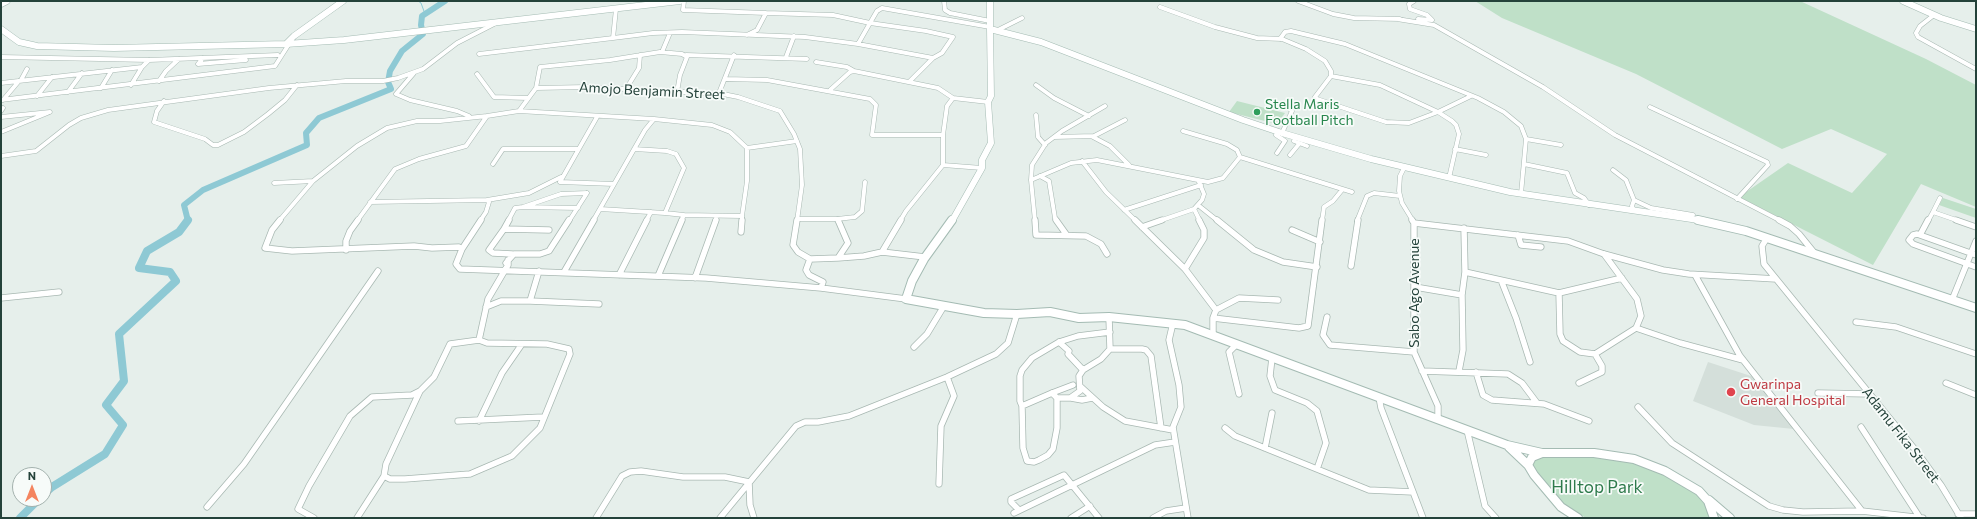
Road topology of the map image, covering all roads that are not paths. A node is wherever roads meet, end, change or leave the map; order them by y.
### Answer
1 (7, 1) edge
2 (343, 1) edge
3 (680, 1) edge
4 (684, 1) edge
5 (944, 1) edge
6 (990, 1) edge
7 (1298, 1) edge
8 (1414, 1) edge
9 (1903, 1) edge
10 (1912, 1) edge
11 (1, 4) edge
12 (1160, 8) dead end
13 (616, 9) junction
14 (766, 13) junction
15 (1934, 15) junction
16 (1022, 18) dead end
17 (1432, 20) junction
18 (1425, 21) junction
19 (870, 22) junction
20 (496, 23) junction
21 (1434, 25) junction
22 (1976, 26) edge
23 (992, 27) junction
24 (1, 29) edge
25 (1976, 29) edge
26 (670, 33) junction
27 (747, 35) junction
28 (794, 36) junction
29 (614, 38) junction
30 (1280, 39) junction
31 (288, 44) junction
32 (858, 44) junction
33 (662, 52) junction
34 (479, 54) dead end
35 (278, 55) junction
36 (640, 55) junction
37 (734, 55) junction
38 (686, 56) junction
39 (1, 57) edge
40 (786, 57) junction
41 (203, 58) junction
42 (236, 58) junction
43 (270, 58) dead end
44 (933, 58) junction
45 (179, 59) junction
46 (149, 60) junction
47 (807, 60) dead end
48 (233, 62) junction
49 (816, 62) dead end
50 (275, 66) junction
51 (142, 67) junction
52 (28, 69) dead end
53 (1976, 69) edge
54 (112, 70) junction
55 (854, 71) junction
56 (415, 72) junction
57 (82, 73) junction
58 (477, 74) dead end
59 (1331, 76) junction
60 (52, 77) junction
61 (726, 79) junction
62 (20, 80) junction
63 (159, 81) junction
64 (909, 82) junction
65 (1, 83) edge
66 (131, 84) junction
67 (297, 85) junction
68 (1036, 85) dead end
69 (101, 88) junction
70 (536, 88) junction
71 (626, 89) junction
72 (830, 90) junction
73 (68, 92) junction
74 (677, 92) junction
75 (719, 94) junction
76 (37, 96) junction
77 (1471, 96) junction
78 (528, 98) junction
79 (953, 98) junction
80 (2, 100) edge
81 (164, 101) junction
82 (988, 102) junction
83 (1105, 106) dead end
84 (1286, 106) dead end
85 (1650, 107) dead end
86 (519, 112) junction
87 (1438, 112) junction
88 (1036, 115) dead end
89 (486, 116) junction
90 (1089, 116) junction
91 (1, 117) edge
92 (471, 117) junction
93 (597, 117) junction
94 (654, 119) junction
95 (1125, 120) dead end
96 (1183, 131) dead end
97 (1, 132) edge
98 (1280, 132) junction
99 (943, 135) junction
100 (1054, 137) junction
101 (1093, 137) junction
102 (1296, 137) junction
103 (1526, 138) junction
104 (797, 141) junction
105 (1299, 144) junction
106 (1045, 145) junction
107 (1561, 145) dead end
108 (1307, 146) dead end
109 (747, 148) junction
110 (578, 149) junction
111 (634, 149) junction
112 (1456, 149) junction
113 (1277, 154) dead end
114 (1290, 155) dead end
115 (1486, 155) dead end
116 (1, 156) edge
117 (1240, 157) junction
118 (1082, 161) junction
119 (492, 164) dead end
120 (1524, 164) junction
121 (943, 165) junction
122 (1130, 165) junction
123 (982, 168) junction
124 (1404, 168) junction
125 (1613, 170) dead end
126 (1040, 176) junction
127 (561, 177) junction
128 (1450, 178) junction
129 (1031, 180) junction
130 (313, 181) junction
131 (865, 182) dead end
132 (274, 183) dead end
133 (614, 184) junction
134 (1200, 184) junction
135 (1342, 190) junction
136 (1352, 192) dead end
137 (1521, 194) junction
138 (1400, 196) junction
139 (1940, 198) dead end
140 (1737, 199) junction
141 (487, 200) junction
142 (1634, 200) junction
143 (370, 202) junction
144 (538, 202) junction
145 (1198, 205) junction
146 (1589, 206) junction
147 (523, 207) junction
148 (539, 208) junction
149 (578, 208) junction
150 (600, 209) junction
151 (1124, 210) junction
152 (1194, 210) junction
153 (1634, 211) junction
154 (651, 212) junction
155 (1933, 212) junction
156 (665, 213) junction
157 (684, 214) junction
158 (1692, 215) dead end
159 (717, 216) junction
160 (742, 216) junction
161 (797, 219) junction
162 (837, 219) junction
163 (1414, 223) junction
164 (1142, 227) junction
165 (1976, 227) edge
166 (1464, 228) junction
167 (504, 230) junction
168 (549, 230) dead end
169 (1292, 230) dead end
170 (741, 232) dead end
171 (1066, 234) junction
172 (1518, 235) junction
173 (1920, 235) junction
174 (1767, 238) junction
175 (1976, 241) edge
176 (1320, 242) junction
177 (1541, 247) dead end
178 (462, 249) junction
179 (346, 250) junction
180 (882, 252) junction
181 (512, 254) junction
182 (1107, 254) dead end
183 (1604, 254) junction
184 (1817, 255) junction
185 (1973, 255) edge
186 (925, 257) junction
187 (838, 258) junction
188 (810, 259) junction
189 (1967, 264) junction
190 (504, 266) junction
191 (1351, 266) dead end
192 (1317, 267) junction
193 (1976, 267) edge
194 (1185, 269) junction
195 (378, 271) dead end
196 (539, 271) junction
197 (564, 272) junction
198 (1466, 272) junction
199 (620, 275) junction
200 (1695, 275) junction
201 (658, 276) junction
202 (695, 278) junction
203 (1622, 278) junction
204 (1776, 279) junction
205 (1500, 280) junction
206 (1415, 287) junction
207 (821, 288) junction
208 (59, 292) dead end
209 (1559, 293) junction
210 (1462, 295) junction
211 (1, 298) edge
212 (906, 299) junction
213 (1278, 300) dead end
214 (1952, 300) junction
215 (530, 301) junction
216 (599, 304) dead end
217 (944, 306) junction
218 (486, 307) junction
219 (1976, 308) edge
220 (1216, 310) junction
221 (1017, 314) junction
222 (1109, 317) junction
223 (1327, 317) dead end
224 (1213, 318) junction
225 (1856, 322) dead end
226 (1173, 323) junction
227 (1636, 328) junction
228 (1110, 332) junction
229 (1213, 334) junction
230 (479, 340) junction
231 (1060, 342) junction
232 (522, 344) junction
233 (1237, 344) junction
234 (914, 347) dead end
235 (1110, 350) junction
236 (1414, 352) junction
237 (1595, 354) junction
238 (1976, 354) edge
239 (1272, 358) junction
240 (1743, 360) junction
241 (1530, 362) dead end
242 (1083, 370) junction
243 (1459, 370) junction
244 (1422, 371) junction
245 (1476, 372) junction
246 (947, 377) junction
247 (1579, 383) dead end
248 (1946, 383) dead end
249 (1073, 385) dead end
250 (1081, 387) junction
251 (420, 391) junction
252 (1052, 393) junction
253 (1818, 393) dead end
254 (1238, 394) dead end
255 (1870, 394) junction
256 (1976, 395) edge
257 (1380, 396) junction
258 (1057, 398) junction
259 (1070, 398) junction
260 (1092, 398) junction
261 (1537, 403) junction
262 (1022, 406) junction
263 (1638, 407) dead end
264 (1272, 413) dead end
265 (543, 417) junction
266 (1438, 418) junction
267 (1589, 420) dead end
268 (458, 421) dead end
269 (479, 421) junction
270 (1861, 427) dead end
271 (1161, 428) junction
272 (1225, 428) dead end
273 (1173, 430) junction
274 (1467, 430) junction
275 (1175, 442) junction
276 (1507, 445) junction
277 (1265, 448) junction
278 (1542, 453) junction
279 (1528, 465) junction
280 (1317, 469) junction
281 (384, 476) junction
282 (749, 482) junction
283 (939, 484) dead end
284 (1072, 484) junction
285 (1413, 492) junction
286 (1704, 497) junction
287 (207, 506) dead end
288 (1090, 506) junction
289 (1186, 508) junction
290 (1862, 511) junction
291 (1976, 514) edge
292 (1489, 515) edge
293 (1960, 516) edge
294 (314, 518) edge
295 (357, 518) edge
296 (596, 518) edge
297 (720, 518) edge
298 (754, 518) edge
299 (1071, 518) edge
300 (1099, 518) edge
301 (1153, 518) edge
302 (1188, 518) edge
303 (1424, 518) edge
304 (1496, 518) edge
305 (1578, 518) edge
306 (1714, 518) edge
307 (1730, 518) edge
308 (1922, 518) edge

1 - 11 street
2 - 31 street
3 - 13 street
4 - 14 street
5 - 23 street
6 - 23 street
7 - 18 street
8 - 17 street
9 - 15 street
10 - 22 street
12 - 30 street
13 - 20 street
13 - 29 street
14 - 19 street
14 - 27 street
15 - 25 street
15 - 53 street
16 - 23 street
17 - 18 street
17 - 21 street
18 - 21 street
19 - 23 street
19 - 32 street
19 - 44 street
20 - 31 street
20 - 56 street
21 - 140 street
23 - 82 street
23 - 98 street
24 - 31 street
26 - 27 street
26 - 29 street
26 - 33 street
27 - 28 street
28 - 32 street
28 - 40 street
29 - 34 street
30 - 59 street
30 - 77 street
31 - 35 street
31 - 50 street
32 - 44 street
33 - 36 street
33 - 38 street
35 - 42 street
35 - 50 street
36 - 70 street
36 - 71 street
37 - 38 street
37 - 40 street
37 - 61 street
38 - 74 street
39 - 46 street
40 - 47 street
41 - 42 street
41 - 45 street
41 - 48 street
42 - 48 street
43 - 48 street
44 - 64 street
45 - 46 street
45 - 63 street
46 - 51 street
49 - 55 street
50 - 63 street
51 - 54 street
51 - 66 street
52 - 62 street
54 - 57 street
54 - 69 street
55 - 64 street
55 - 72 street
56 - 67 street
56 - 92 street
57 - 60 street
57 - 73 street
58 - 78 street
59 - 87 street
59 - 87 street
60 - 62 street
60 - 76 street
61 - 72 street
61 - 75 street
62 - 65 street
62 - 80 street
63 - 66 street
64 - 79 street
66 - 69 street
67 - 81 street
67 - 81 street
68 - 90 street
69 - 73 street
70 - 71 street, Amojo Benjamin Street
70 - 78 street
71 - 74 street, Amojo Benjamin Street
72 - 99 street
73 - 76 street
74 - 75 street, Amojo Benjamin Street
75 - 104 street, Amojo Benjamin Street
76 - 80 street
77 - 87 street
77 - 103 street
78 - 86 street
79 - 82 street
79 - 99 street
81 - 116 street
82 - 123 street
83 - 90 street
84 - 98 street
85 - 140 street
86 - 89 street
86 - 93 street
87 - 112 street
88 - 106 street
89 - 92 street
89 - 143 street
90 - 100 street
91 - 97 street
92 - 130 street
93 - 94 street
93 - 110 street
94 - 109 street
94 - 111 street
95 - 101 street
96 - 117 street
98 - 102 street
98 - 113 street
99 - 121 street
100 - 101 street
100 - 106 street
101 - 122 street
102 - 105 street
102 - 124 street
103 - 107 street
103 - 120 street
104 - 109 street
104 - 161 street, Amojo Benjamin Street
105 - 108 street
105 - 114 street
106 - 129 street
109 - 160 street
110 - 119 street
110 - 127 street
111 - 133 street
111 - 156 street
112 - 115 street
112 - 128 street
117 - 134 street
117 - 135 street
118 - 122 street
118 - 126 street
118 - 151 street
120 - 137 street
120 - 146 street
121 - 123 street
121 - 180 street
122 - 134 street
123 - 186 street
124 - 128 street
124 - 138 street, Sabo Ago Avenue
125 - 142 street
126 - 129 street
126 - 171 street
127 - 133 street
127 - 141 street
128 - 137 street
129 - 171 street
130 - 132 street
130 - 179 street
131 - 162 street
133 - 150 street
134 - 145 street
134 - 151 street
135 - 136 street
135 - 176 street
137 - 146 street
138 - 163 street, Sabo Ago Avenue
138 - 191 street
139 - 155 street
140 - 184 street
141 - 143 street
141 - 178 street
142 - 153 street
142 - 158 street
143 - 179 street
144 - 147 street
144 - 148 street
144 - 149 street
145 - 152 street
145 - 192 street
146 - 153 street
147 - 148 street
147 - 167 street
148 - 149 street
149 - 181 street
150 - 154 street
150 - 197 street
151 - 164 street
152 - 164 street
152 - 194 street
153 - 174 street
154 - 156 street
154 - 199 street
155 - 165 street
155 - 173 street
156 - 157 street
157 - 159 street
157 - 201 street
159 - 160 street
159 - 202 street
160 - 170 street
161 - 162 street
161 - 188 street, Amojo Benjamin Street
162 - 187 street
163 - 166 street
163 - 206 street, Sabo Ago Avenue
164 - 194 street
166 - 172 street
166 - 198 street
167 - 168 street
167 - 181 street
169 - 176 street
171 - 182 street
172 - 177 street
172 - 183 street
173 - 185 street
173 - 189 street
174 - 184 street
174 - 204 street, Adamu Fika Street
175 - 185 street
176 - 192 street
178 - 179 street
178 - 190 street
180 - 186 street
180 - 187 street
181 - 190 street
183 - 200 street
183 - 203 street
184 - 214 street
185 - 189 street
186 - 212 street
187 - 188 street
188 - 207 street
189 - 193 street
189 - 214 street
190 - 196 street
190 - 218 street
192 - 224 street
194 - 220 street
195 - 287 street
196 - 197 street
196 - 215 street
197 - 199 street
198 - 205 street
198 - 210 street
199 - 201 street
200 - 204 street
200 - 240 street
201 - 202 street
202 - 207 street
203 - 209 street
203 - 227 street
204 - 255 street, Adamu Fika Street
205 - 209 street
205 - 241 street
206 - 210 street
206 - 236 street, Sabo Ago Avenue
207 - 212 street
208 - 211 street
209 - 237 street
210 - 243 street
212 - 217 street
213 - 220 street
214 - 219 street
215 - 216 street
215 - 218 street
217 - 221 street
217 - 234 street
218 - 230 street
220 - 224 street
221 - 222 street
221 - 246 street
222 - 226 street
222 - 228 street
223 - 236 street
224 - 229 street
225 - 238 street
226 - 229 street
226 - 273 street
227 - 237 street
227 - 240 street
228 - 231 street
228 - 235 street
229 - 233 street
230 - 232 street
230 - 251 street
231 - 242 street
231 - 262 street
232 - 265 street
232 - 269 street
233 - 239 street
233 - 254 street
235 - 242 street
235 - 271 street
236 - 244 street, Sabo Ago Avenue
237 - 247 street
239 - 257 street
239 - 280 street
240 - 290 street
242 - 250 street
243 - 244 street
243 - 245 street
244 - 266 street, Sabo Ago Avenue
245 - 261 street
245 - 261 street
246 - 282 street
246 - 283 street
248 - 256 street
249 - 252 street
250 - 259 street
250 - 260 street
251 - 281 street
251 - 294 street
252 - 258 street
252 - 262 street
253 - 255 street
255 - 293 street, Adamu Fika Street
257 - 266 street
257 - 285 street
258 - 259 street
258 - 262 street
259 - 260 street
260 - 271 street
261 - 267 street
263 - 290 street
264 - 277 street
265 - 269 street
265 - 281 street
266 - 274 street
268 - 269 street
270 - 308 street
271 - 273 street
272 - 277 street
273 - 275 street
274 - 276 street
274 - 292 street
275 - 284 street
275 - 289 street
276 - 278 street
276 - 279 street
277 - 280 street
278 - 279 street
278 - 286 street
279 - 305 street
280 - 285 street
281 - 295 street
282 - 296 street
282 - 297 street
282 - 298 street
284 - 284 street
284 - 288 street
285 - 303 street
286 - 306 street
286 - 307 street
288 - 299 street
288 - 300 street
289 - 301 street
289 - 302 street
290 - 308 street
291 - 293 street
292 - 304 street

